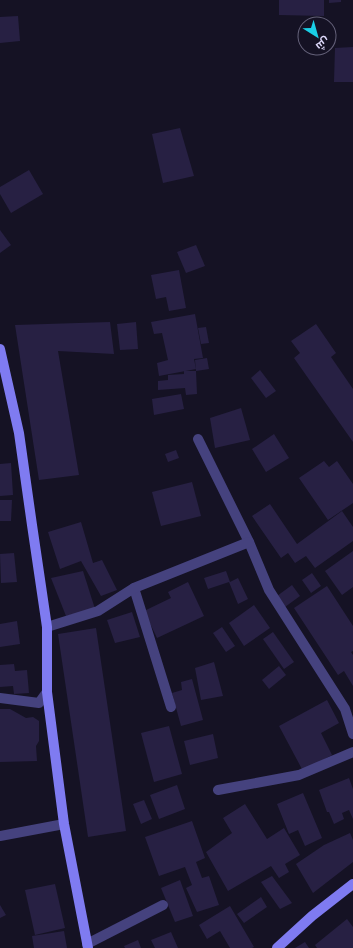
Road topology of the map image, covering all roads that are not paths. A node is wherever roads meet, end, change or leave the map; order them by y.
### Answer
1 (0, 349) edge
2 (198, 439) dead end
3 (249, 542) junction
4 (134, 588) junction
5 (47, 627) junction
6 (47, 692) junction
7 (0, 698) edge
8 (171, 707) dead end
9 (353, 734) edge
10 (353, 752) edge
11 (218, 790) dead end
12 (64, 824) junction
13 (0, 836) edge
14 (353, 884) edge
15 (163, 905) dead end
16 (87, 946) edge
17 (277, 948) edge

1 - 5 main road
2 - 3 street
3 - 4 street
3 - 9 street
4 - 5 street
4 - 8 street
5 - 6 main road
6 - 7 street
6 - 12 main road
10 - 11 street
12 - 13 street
12 - 16 main road
14 - 17 main road
15 - 16 street

